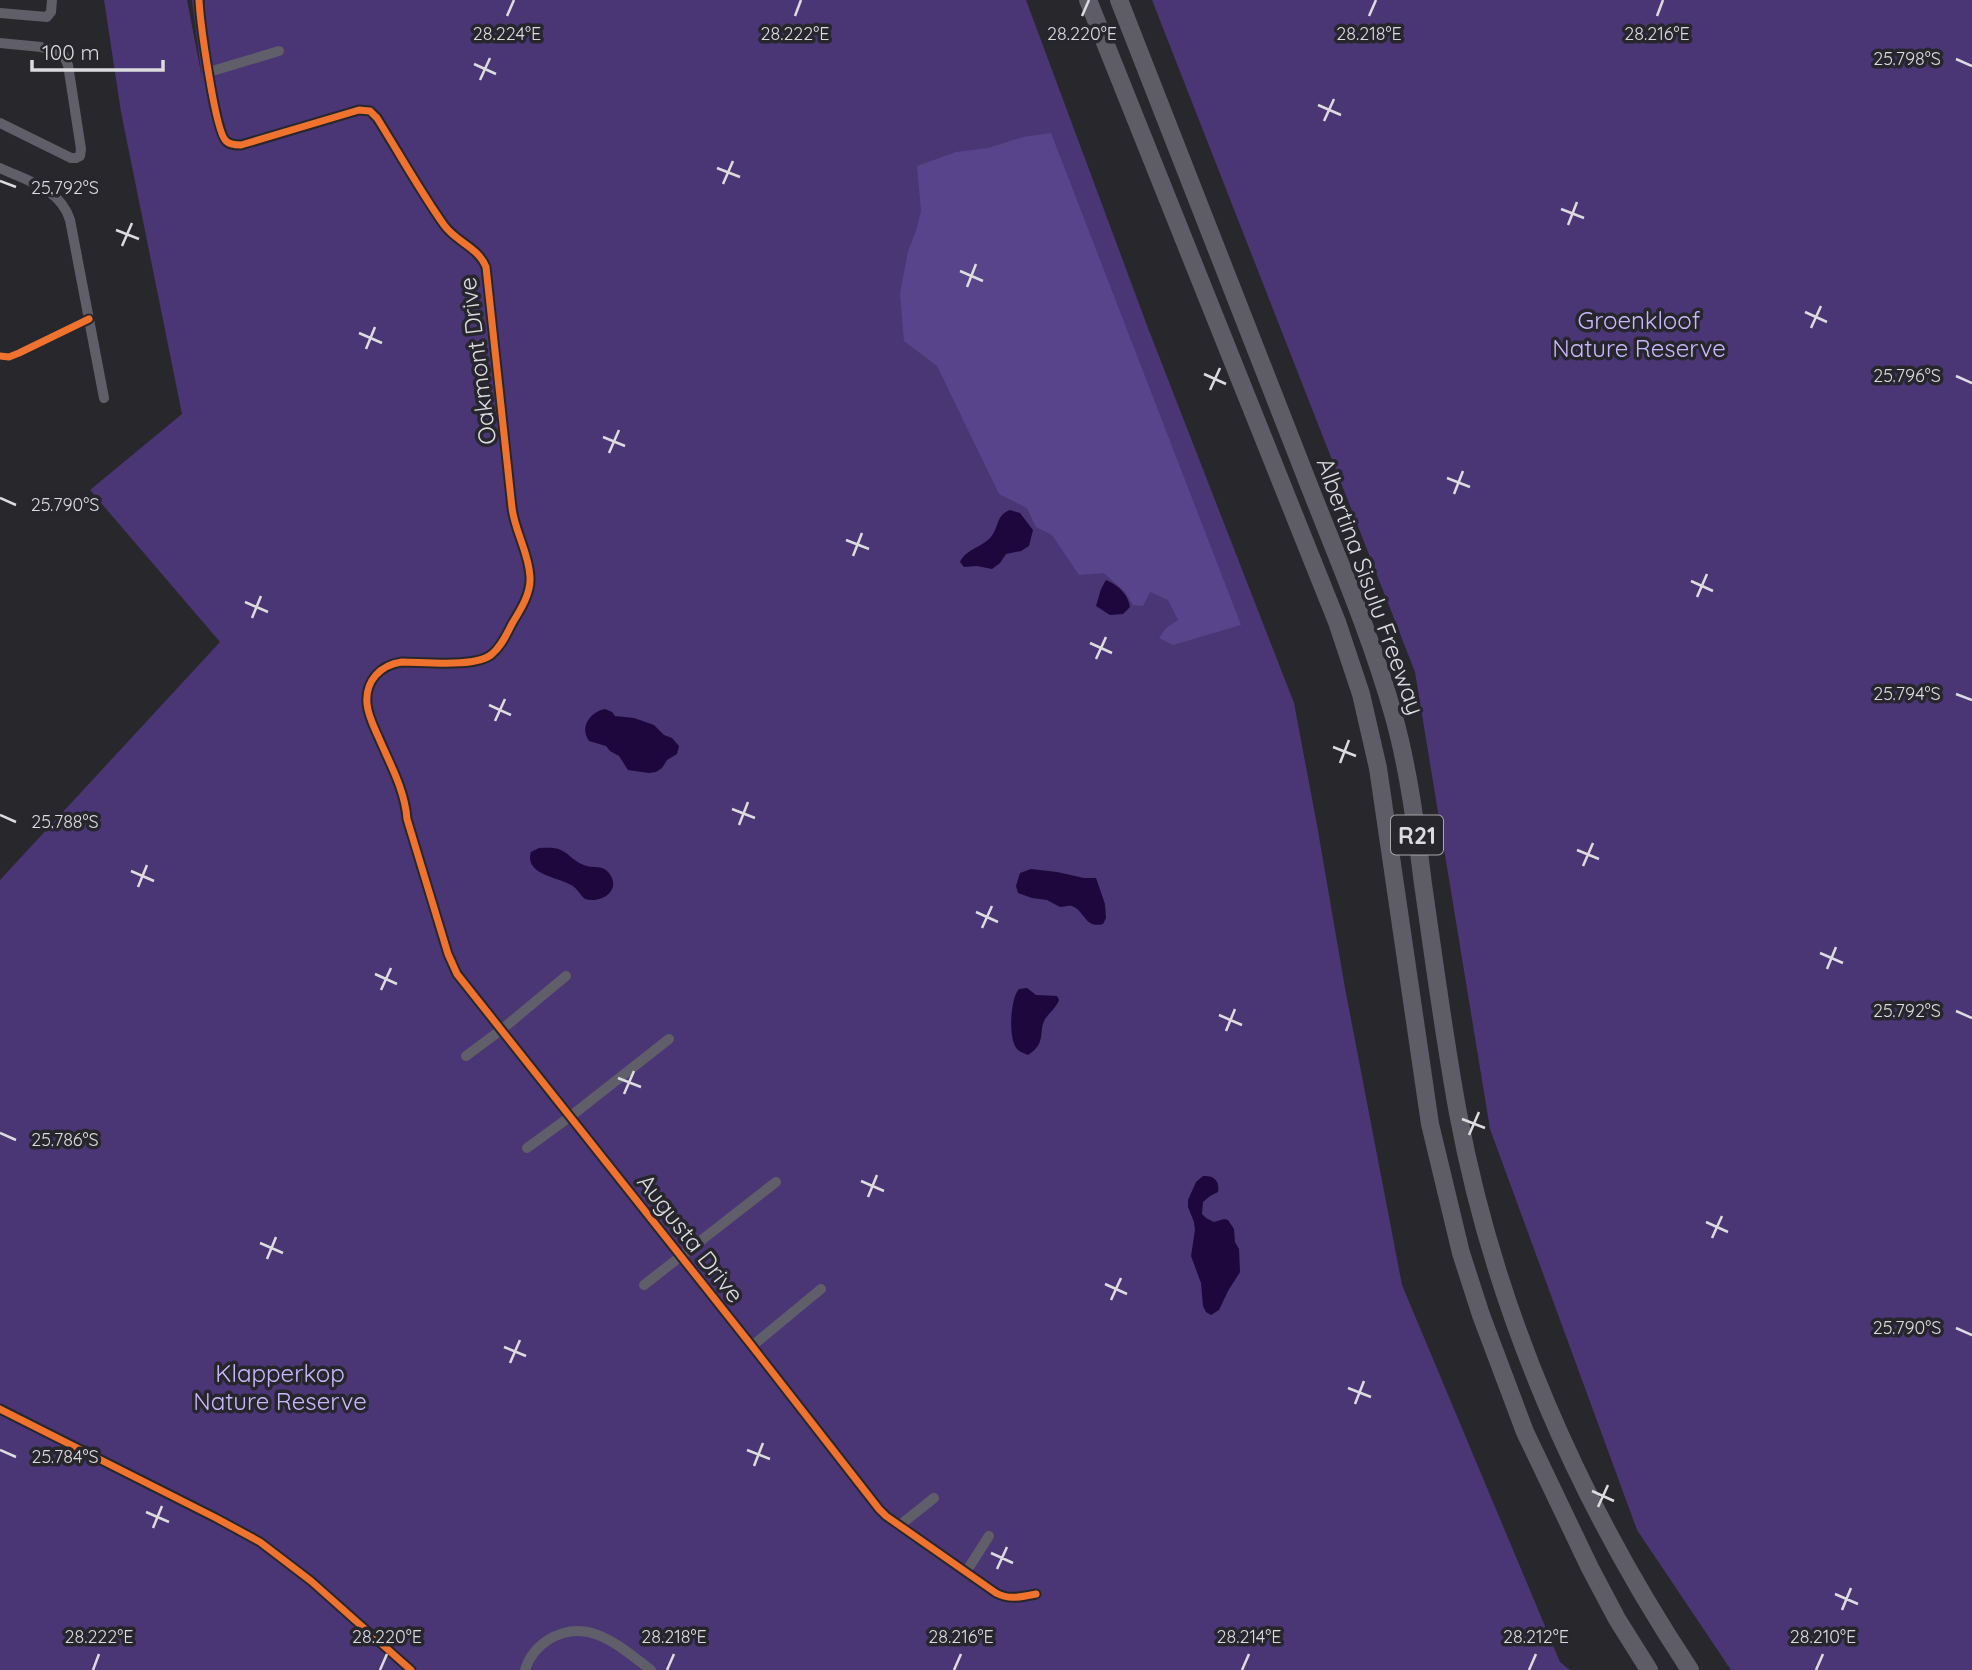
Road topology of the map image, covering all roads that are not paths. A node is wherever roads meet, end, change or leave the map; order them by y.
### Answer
1 (52, 0) edge
2 (199, 0) edge
3 (1088, 0) edge
4 (1119, 0) edge
5 (0, 13) edge
6 (0, 43) edge
7 (279, 51) dead end
8 (209, 72) junction
9 (0, 123) edge
10 (0, 167) edge
11 (89, 319) junction
12 (0, 356) edge
13 (104, 398) dead end
14 (407, 819) joint
15 (566, 976) dead end
16 (501, 1030) junction
17 (669, 1039) dead end
18 (466, 1056) dead end
19 (571, 1116) junction
20 (527, 1148) dead end
21 (776, 1182) dead end
22 (681, 1257) junction
23 (644, 1284) dead end
24 (821, 1289) dead end
25 (752, 1346) junction
26 (0, 1409) edge
27 (934, 1498) dead end
28 (899, 1526) junction
29 (989, 1536) dead end
30 (965, 1572) junction
31 (1036, 1594) dead end
32 (411, 1670) edge
33 (525, 1670) edge
34 (651, 1670) edge
35 (1649, 1670) edge
36 (1690, 1670) edge

1 - 5 street
2 - 8 street, Oakmont Drive
3 - 35 highway, Albertina Sisulu Freeway / R21
4 - 36 highway, Albertina Sisulu Freeway / R21
6 - 9 street
7 - 8 street
8 - 14 street, Oakmont Drive
10 - 11 street
11 - 12 street
11 - 13 street
14 - 16 street, Augusta Drive
15 - 16 street
16 - 18 street
16 - 19 street, Augusta Drive
17 - 19 street
19 - 20 street
19 - 22 street, Augusta Drive
21 - 22 street
22 - 23 street
22 - 25 street, Augusta Drive
24 - 25 street
25 - 28 street, Augusta Drive
26 - 32 street
27 - 28 street
28 - 30 street, Augusta Drive
29 - 30 street
30 - 31 street, Augusta Drive
33 - 34 street

